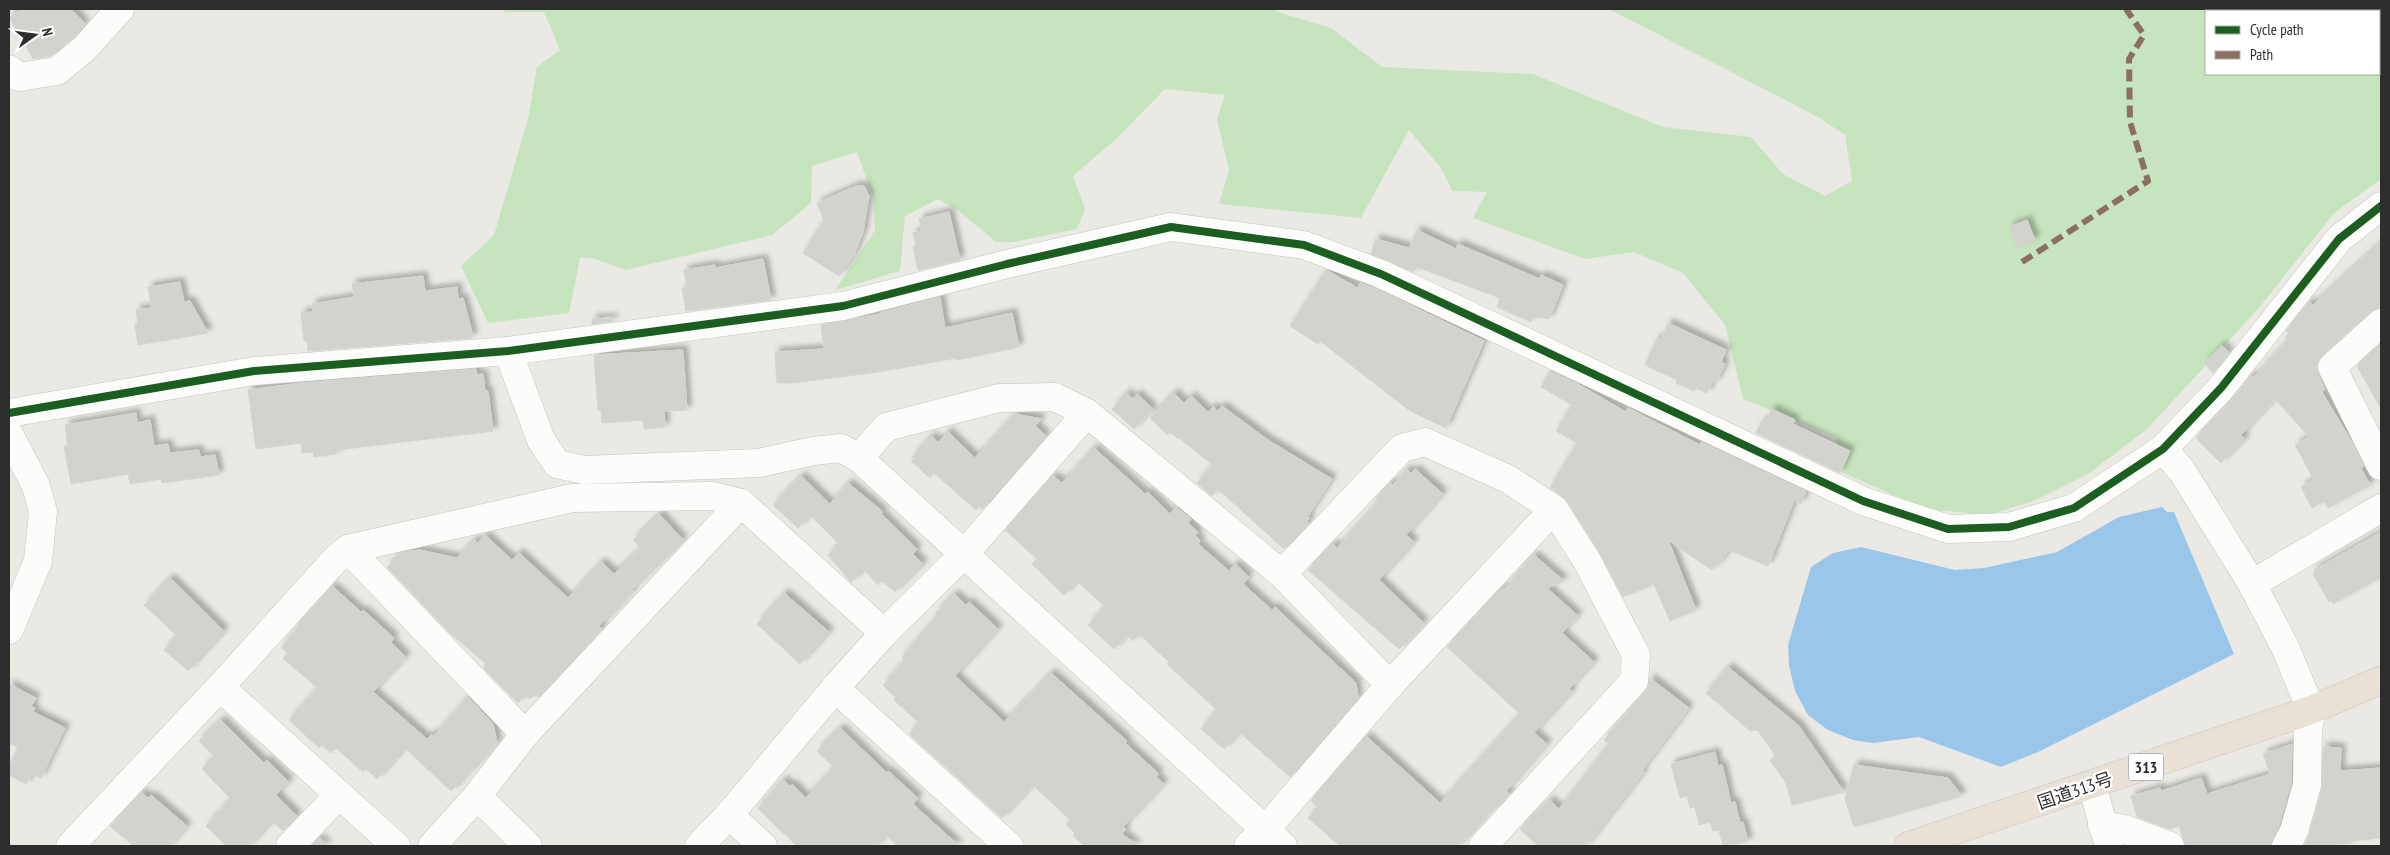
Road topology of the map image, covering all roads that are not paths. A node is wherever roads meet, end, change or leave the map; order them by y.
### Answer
1 (120, 9) edge
2 (9, 69) edge
3 (2381, 206) edge
4 (2381, 323) edge
5 (508, 351) junction
6 (9, 413) edge
7 (1088, 413) junction
8 (9, 434) edge
9 (2163, 449) junction
10 (858, 458) junction
11 (2381, 466) edge
12 (740, 503) junction
13 (2381, 508) edge
14 (1554, 509) junction
15 (348, 549) junction
16 (964, 554) junction
17 (1282, 574) junction
18 (2252, 584) junction
19 (9, 630) edge
20 (884, 633) junction
21 (2381, 680) edge
22 (1390, 685) junction
23 (220, 687) junction
24 (835, 688) junction
25 (2311, 710) junction
26 (525, 734) junction
27 (2092, 785) junction
28 (339, 795) junction
29 (477, 796) junction
30 (729, 815) junction
31 (2106, 836) edge
32 (1266, 841) edge
33 (70, 846) edge
34 (290, 846) edge
35 (396, 846) edge
36 (432, 846) edge
37 (528, 846) edge
38 (699, 846) edge
39 (762, 846) edge
40 (1009, 846) edge
41 (1483, 846) edge
42 (1908, 846) edge
43 (2170, 846) edge
44 (2286, 846) edge

1 - 2 street
3 - 9 street
4 - 11 street
5 - 6 street
5 - 9 street
5 - 10 street
7 - 10 street
7 - 16 street
7 - 17 street
8 - 19 street
9 - 18 street
10 - 16 street
12 - 15 street
12 - 20 street
12 - 26 street
13 - 18 street
14 - 17 street
14 - 22 street
14 - 41 street
15 - 23 street
15 - 26 street
16 - 20 street
16 - 32 street
17 - 22 street
18 - 25 street
20 - 24 street
21 - 25 highway, 国道313号 / 313
22 - 32 street
23 - 28 street
23 - 33 street
24 - 30 street
24 - 40 street
25 - 27 highway, 国道313号 / 313
25 - 44 street
26 - 29 street
27 - 31 street
27 - 42 highway, 国道313号 / 313
28 - 34 street
28 - 35 street
29 - 36 street
29 - 37 street
30 - 38 street
30 - 39 street
31 - 43 street

